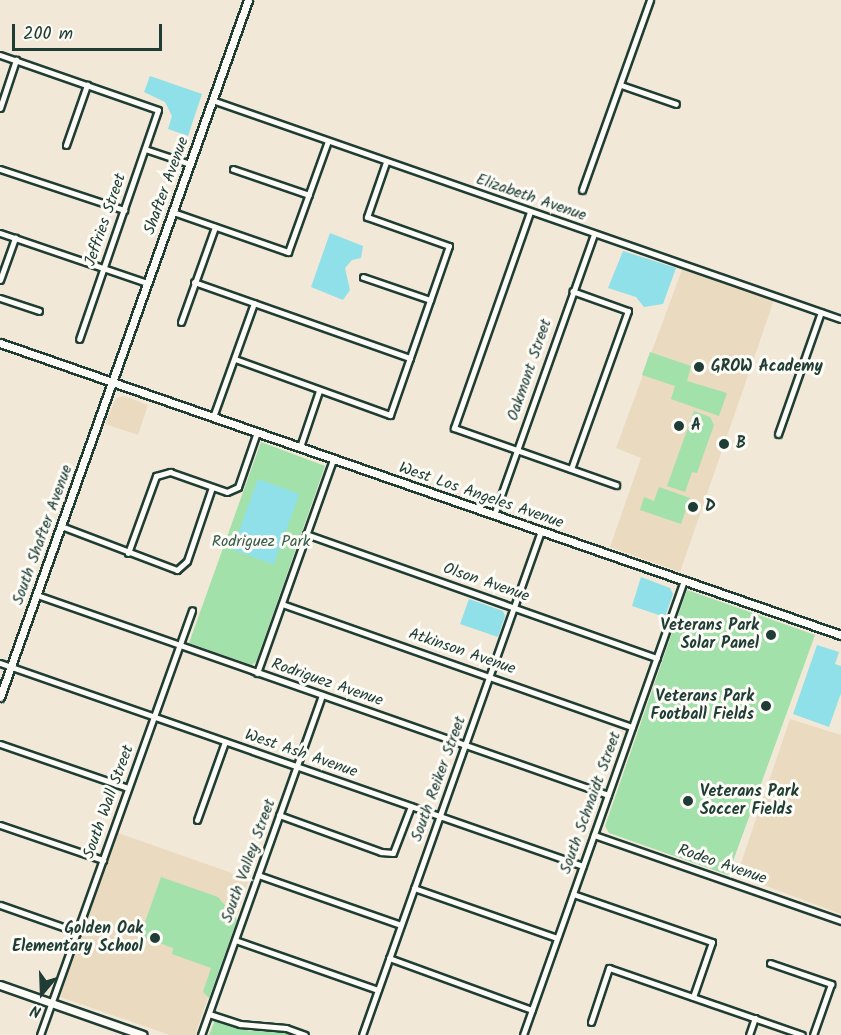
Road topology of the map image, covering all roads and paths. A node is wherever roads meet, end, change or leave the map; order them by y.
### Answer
1 (248, 0) edge
2 (650, 0) edge
3 (0, 55) edge
4 (16, 60) junction
5 (87, 85) junction
6 (621, 85) junction
7 (213, 100) junction
8 (676, 104) dead end
9 (0, 108) edge
10 (328, 141) junction
11 (66, 145) dead end
12 (145, 149) junction
13 (386, 162) junction
14 (190, 164) junction
15 (0, 169) edge
16 (233, 169) dead end
17 (582, 190) dead end
18 (309, 195) junction
19 (124, 210) junction
20 (172, 212) junction
21 (530, 212) junction
22 (215, 227) junction
23 (0, 233) edge
24 (594, 234) junction
25 (15, 238) junction
26 (104, 268) junction
27 (363, 276) dead end
28 (0, 280) edge
29 (194, 282) junction
30 (147, 284) junction
31 (572, 291) junction
32 (0, 298) edge
33 (430, 300) junction
34 (254, 303) junction
35 (39, 311) dead end
36 (822, 312) junction
37 (841, 319) edge
38 (181, 322) dead end
39 (79, 339) dead end
40 (0, 343) edge
41 (410, 358) junction
42 (235, 359) junction
43 (112, 382) junction
44 (319, 391) junction
45 (213, 417) junction
46 (257, 432) junction
47 (778, 434) dead end
48 (300, 447) junction
49 (517, 450) junction
50 (333, 459) junction
51 (571, 469) junction
52 (616, 485) dead end
53 (212, 487) junction
54 (494, 515) junction
55 (61, 526) junction
56 (541, 531) junction
57 (306, 534) junction
58 (128, 553) junction
59 (684, 581) junction
60 (37, 595) junction
61 (282, 604) junction
62 (514, 607) junction
63 (192, 610) dead end
64 (841, 635) edge
65 (179, 646) junction
66 (657, 658) junction
67 (0, 663) edge
68 (10, 667) junction
69 (257, 673) junction
70 (490, 676) junction
71 (322, 696) junction
72 (0, 697) edge
73 (154, 717) junction
74 (633, 727) junction
75 (225, 742) junction
76 (0, 744) edge
77 (465, 745) junction
78 (297, 767) junction
79 (128, 788) junction
80 (608, 795) junction
81 (411, 806) junction
82 (279, 815) junction
83 (440, 817) junction
84 (197, 820) dead end
85 (0, 825) edge
86 (594, 835) junction
87 (103, 860) junction
88 (583, 867) junction
89 (258, 875) junction
90 (414, 888) junction
91 (573, 894) junction
92 (0, 905) edge
93 (841, 921) edge
94 (401, 925) junction
95 (77, 932) junction
96 (557, 938) junction
97 (235, 940) junction
98 (389, 958) junction
99 (770, 963) dead end
100 (0, 985) edge
101 (378, 990) junction
102 (693, 997) junction
103 (52, 1003) junction
104 (532, 1010) junction
105 (209, 1014) junction
106 (755, 1018) junction
107 (591, 1022) dead end
108 (40, 1035) edge
109 (143, 1035) edge
110 (201, 1035) edge
111 (305, 1035) edge
112 (362, 1035) edge
113 (523, 1035) edge
114 (749, 1035) edge
115 (802, 1035) edge
116 (813, 1035) edge

1 - 7 main road, Shafter Avenue
2 - 6 street
3 - 4 street
4 - 5 street
4 - 9 street
5 - 11 street
5 - 12 street, Jeffries Street
6 - 8 street
6 - 17 street
7 - 10 street, Elizabeth Avenue
7 - 14 main road, Shafter Avenue
10 - 13 street, Elizabeth Avenue
10 - 18 street
12 - 14 street
12 - 19 street, Jeffries Street
13 - 21 street, Elizabeth Avenue
13 - 33 street
14 - 20 main road, Shafter Avenue
15 - 19 street
16 - 18 street
18 - 22 street
19 - 26 street, Jeffries Street
20 - 22 street
20 - 30 main road, Shafter Avenue
21 - 24 street, Elizabeth Avenue
21 - 49 street
22 - 29 street
23 - 25 street
24 - 31 street, Oakmont Street
24 - 36 street, Elizabeth Avenue
25 - 26 street
25 - 28 street
26 - 30 street
26 - 39 street, Jeffries Street
27 - 33 street
29 - 34 street
29 - 38 street
30 - 43 main road, Shafter Avenue
31 - 49 street, Oakmont Street
31 - 51 street
32 - 35 street
33 - 41 street
34 - 41 street
34 - 42 street
36 - 37 street, Elizabeth Avenue
36 - 47 street
40 - 43 main road, West Los Angeles Avenue
41 - 44 street
42 - 44 street
42 - 45 street
43 - 45 main road, West Los Angeles Avenue
43 - 55 main road, South Shafter Avenue
44 - 48 street
45 - 46 main road, West Los Angeles Avenue
46 - 48 main road, West Los Angeles Avenue
46 - 53 street
48 - 50 main road, West Los Angeles Avenue
49 - 51 street
49 - 54 street, Oakmont Street
50 - 54 main road, West Los Angeles Avenue
50 - 57 street
51 - 52 street
53 - 58 street
53 - 58 street
54 - 56 main road, West Los Angeles Avenue
55 - 58 street
55 - 60 main road, South Shafter Avenue
56 - 59 main road, West Los Angeles Avenue
56 - 62 street, South Reiker Street
57 - 61 street
57 - 62 street, Olson Avenue
59 - 64 main road, West Los Angeles Avenue
59 - 66 street, South Schnaidt Street
60 - 65 street, Rodriguez Avenue
60 - 68 main road, South Shafter Avenue
61 - 69 street
61 - 70 street, Atkinson Avenue
62 - 66 street, Olson Avenue
62 - 70 street, South Reiker Street
63 - 65 street, South Wall Street
65 - 69 street, Rodriguez Avenue
65 - 73 street, South Wall Street
66 - 74 street, South Schnaidt Street
67 - 68 street, West Ash Avenue
68 - 72 main road, South Shafter Avenue
68 - 73 street, West Ash Avenue
69 - 71 street, Rodriguez Avenue
70 - 74 street, Atkinson Avenue
70 - 77 street, South Reiker Street
71 - 77 street, Rodriguez Avenue
71 - 78 street, South Valley Street
73 - 75 street, West Ash Avenue
73 - 79 street, South Wall Street
74 - 80 street, South Schnaidt Street
75 - 78 street, West Ash Avenue
75 - 84 street
76 - 79 street
77 - 80 street, Rodriguez Avenue
77 - 83 street, South Reiker Street
78 - 81 street, West Ash Avenue
78 - 82 street, South Valley Street
79 - 87 street, South Wall Street
80 - 86 street, South Schnaidt Street
81 - 82 street
81 - 83 street, West Ash Avenue
82 - 89 street, South Valley Street
83 - 88 street, West Ash Avenue
83 - 90 street, South Reiker Street
85 - 87 street
86 - 88 street, South Schnaidt Street
86 - 93 street, Rodeo Avenue
87 - 95 street, South Wall Street
88 - 91 street, South Schnaidt Street
89 - 94 street
89 - 97 street, South Valley Street
90 - 94 street, South Reiker Street
90 - 96 street
91 - 96 street, South Schnaidt Street
91 - 102 street
92 - 95 street
94 - 98 street, South Reiker Street
95 - 103 street, South Wall Street
96 - 104 street, South Schnaidt Street
97 - 101 street
97 - 105 street, South Valley Street
98 - 101 street, South Reiker Street
98 - 104 street
99 - 116 street
100 - 103 main road
101 - 112 street, South Reiker Street
102 - 106 street
102 - 107 street
103 - 108 street, South Wall Street
103 - 109 main road
104 - 113 street, South Schnaidt Street
105 - 110 street, South Valley Street
105 - 111 street
106 - 114 street
106 - 115 street

